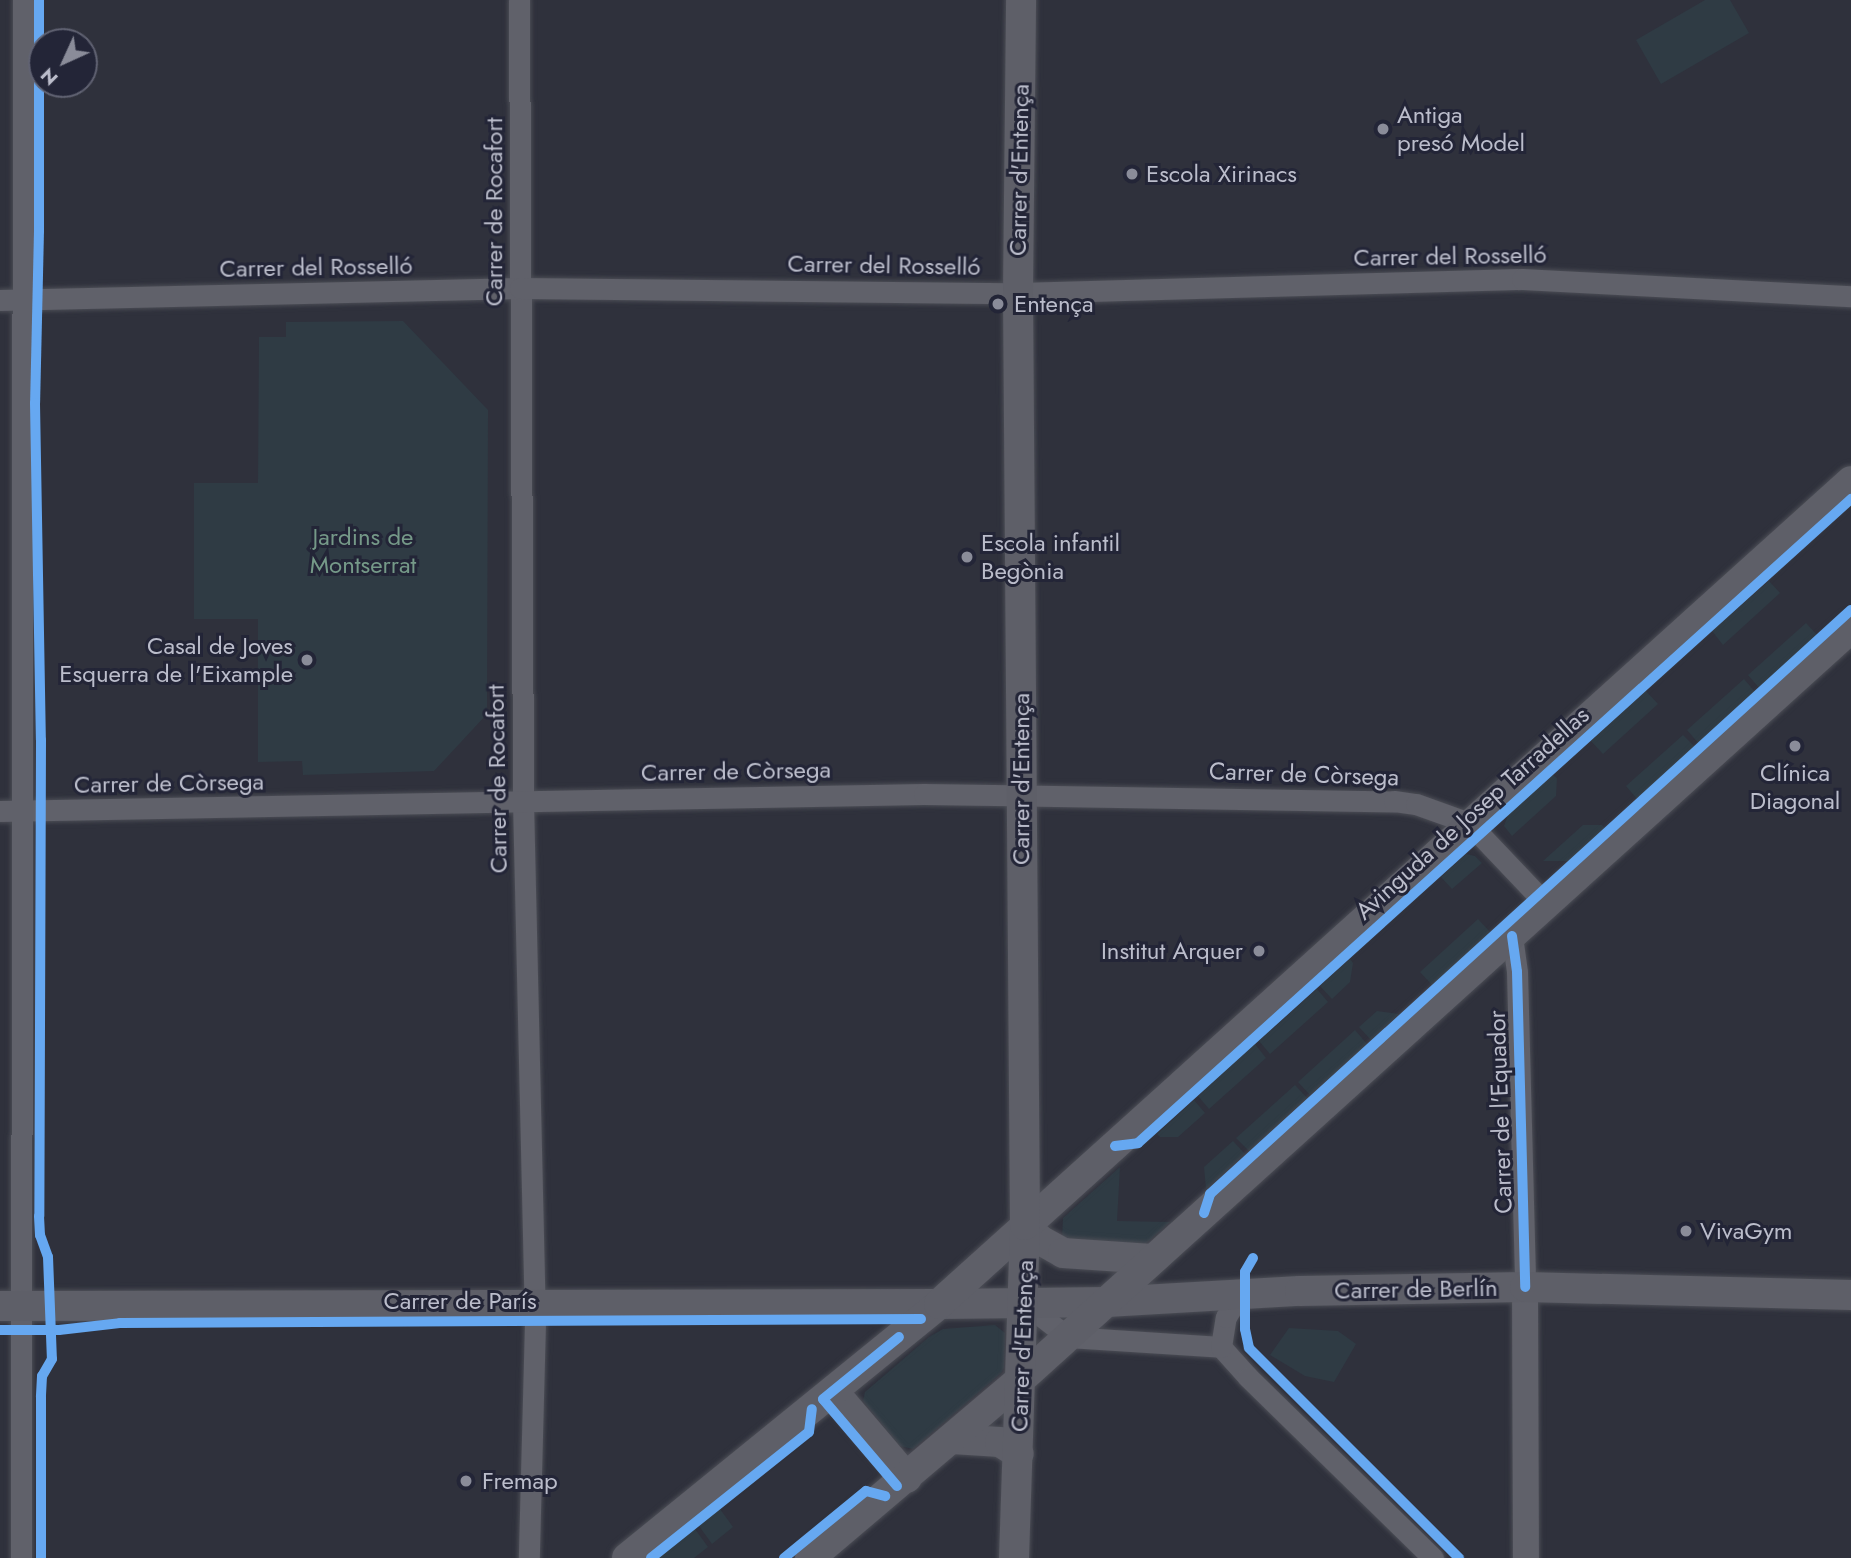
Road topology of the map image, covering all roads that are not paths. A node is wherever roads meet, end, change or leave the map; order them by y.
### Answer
1 (23, 0) edge
2 (519, 0) edge
3 (1021, 0) edge
4 (520, 288) junction
5 (1018, 293) junction
6 (1851, 296) edge
7 (0, 300) edge
8 (22, 300) junction
9 (1851, 481) edge
10 (1851, 628) edge
11 (1022, 793) junction
12 (523, 801) junction
13 (0, 811) edge
14 (22, 812) junction
15 (1469, 823) junction
16 (1546, 904) junction
17 (1512, 936) junction
18 (1025, 1225) junction
19 (1152, 1259) junction
20 (1525, 1287) junction
21 (1240, 1294) junction
22 (1851, 1295) edge
23 (1107, 1302) junction
24 (1024, 1303) junction
25 (939, 1304) junction
26 (535, 1305) junction
27 (10, 1306) edge
28 (1068, 1337) junction
29 (1221, 1347) junction
30 (1020, 1380) junction
31 (833, 1391) junction
32 (952, 1439) junction
33 (1019, 1454) junction
34 (907, 1478) junction
35 (21, 1558) edge
36 (529, 1558) edge
37 (626, 1558) edge
38 (810, 1558) edge
39 (1014, 1558) edge
40 (1433, 1558) edge
41 (1526, 1558) edge

1 - 8 street
2 - 4 street, Carrer de Rocafort
3 - 5 main road, Carrer d'Entença
4 - 5 street, Carrer del Rosselló
4 - 8 street, Carrer del Rosselló
4 - 12 street, Carrer de Rocafort
5 - 6 street, Carrer del Rosselló
5 - 11 main road, Carrer d'Entença
7 - 8 street, Carrer del Rosselló
8 - 14 street
9 - 15 main road, Avinguda de Josep Tarradellas
10 - 16 main road
11 - 12 street, Carrer de Còrsega
11 - 15 street, Carrer de Còrsega
11 - 18 main road, Carrer d'Entença
12 - 14 street, Carrer de Còrsega
12 - 26 street, Carrer de Rocafort
13 - 14 street, Carrer de Còrsega
14 - 27 street
15 - 16 street
15 - 18 main road, Avinguda de Josep Tarradellas
16 - 17 main road
17 - 19 main road
17 - 20 street, Carrer de l'Equador
18 - 19 main road
18 - 24 main road, Carrer d'Entença
18 - 25 main road, Avinguda de Josep Tarradellas
19 - 23 main road
20 - 21 main road, Carrer de Berlín
20 - 22 main road, Carrer de Berlín
20 - 41 street, Carrer de l'Equador
21 - 23 main road, Carrer de Berlín
21 - 29 street
23 - 24 main road
23 - 28 main road
24 - 25 main road
24 - 28 street
24 - 30 main road, Carrer d'Entença
25 - 26 main road, Carrer de París
25 - 31 main road, Avinguda de Josep Tarradellas
26 - 27 main road, Carrer de París
26 - 36 street, Carrer de Rocafort
27 - 35 street
28 - 29 street
28 - 30 main road
29 - 40 street
30 - 32 main road
30 - 33 main road, Carrer d'Entença
31 - 34 main road
31 - 37 main road, Avinguda de Josep Tarradellas
32 - 33 main road
32 - 34 main road
33 - 39 main road, Carrer d'Entença
34 - 38 main road

